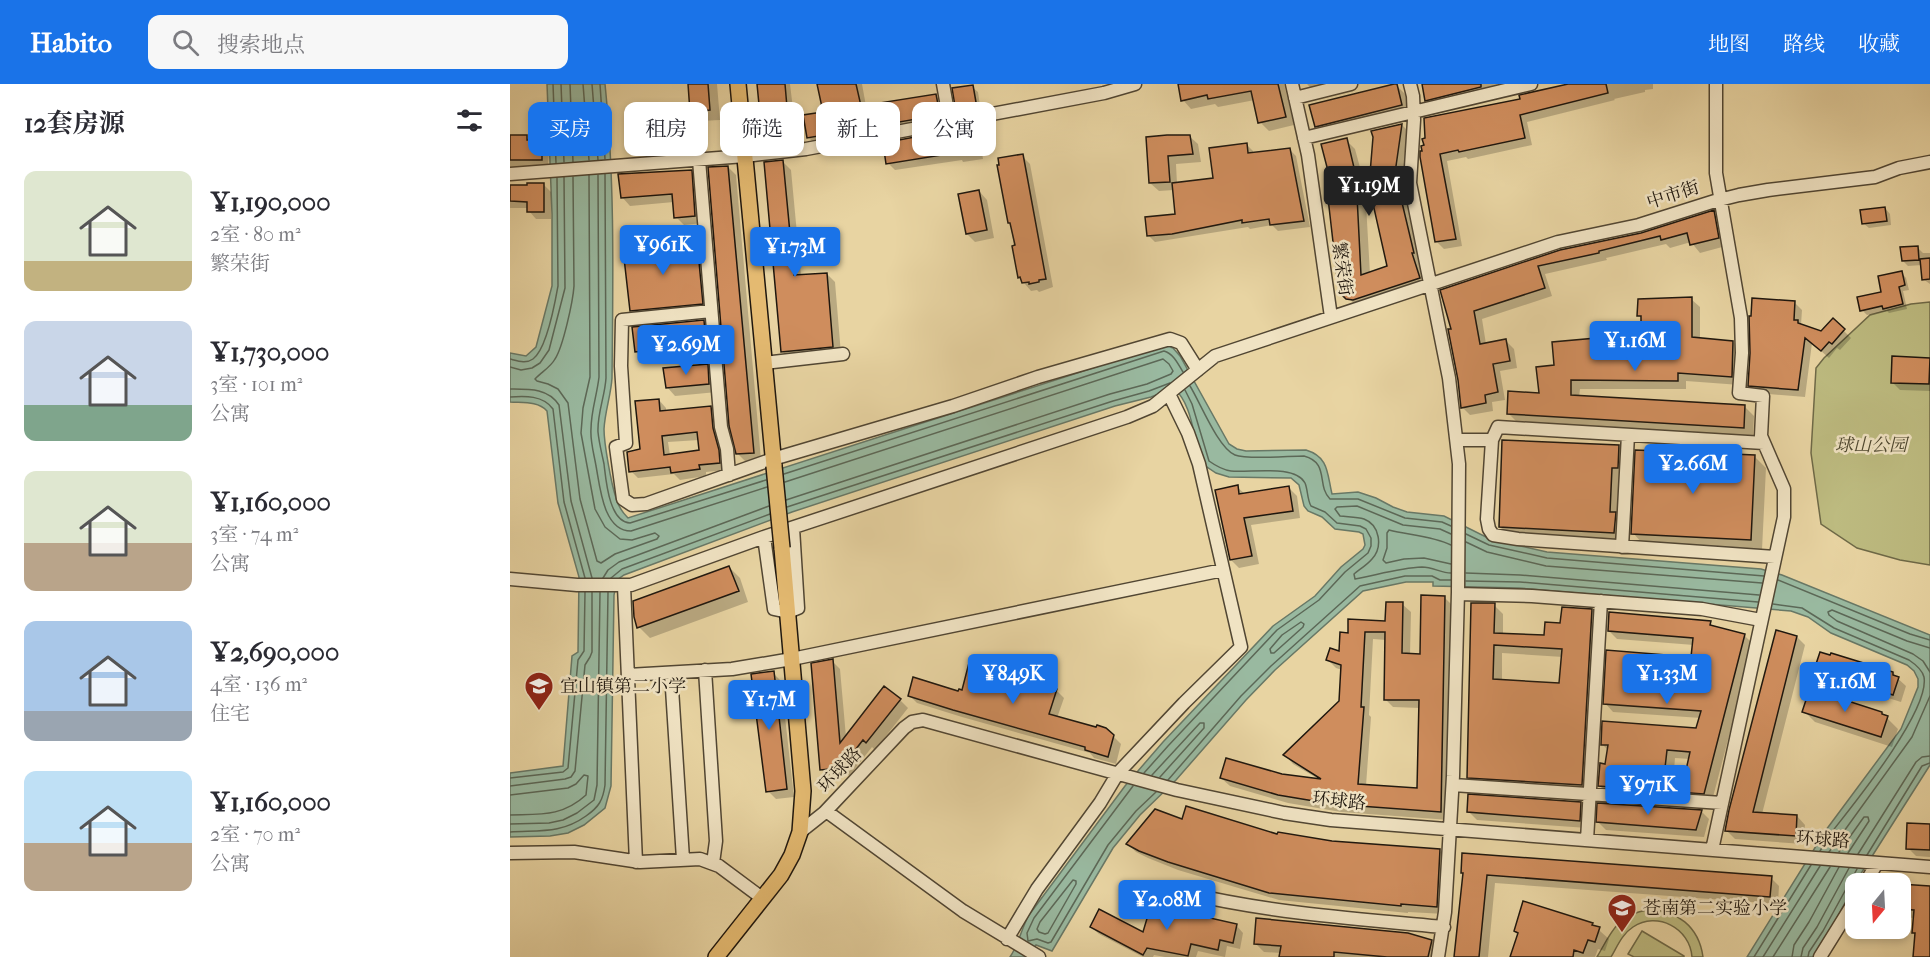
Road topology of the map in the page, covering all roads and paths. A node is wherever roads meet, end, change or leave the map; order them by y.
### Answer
1 (738, 84) edge
2 (943, 84) edge
3 (1135, 84) edge
4 (1292, 84) edge
5 (1351, 84) edge
6 (1410, 84) edge
7 (1529, 84) edge
8 (1716, 84) edge
9 (1295, 98) junction
10 (740, 102) edge
11 (946, 102) edge
12 (1414, 112) junction
13 (996, 114) edge
14 (912, 130) edge
15 (1304, 138) junction
16 (804, 148) edge
17 (745, 156) joint
18 (699, 160) junction
19 (1930, 162) edge
20 (510, 174) edge
21 (1721, 199) junction
22 (1431, 284) junction
23 (711, 311) junction
24 (1331, 317) junction
25 (843, 354) dead end
26 (764, 363) junction
27 (1197, 371) junction
28 (1171, 393) junction
29 (1628, 435) junction
30 (1457, 440) junction
31 (1492, 440) junction
32 (1764, 443) junction
33 (774, 462) junction
34 (729, 475) junction
35 (793, 528) junction
36 (765, 537) junction
37 (1622, 547) junction
38 (1774, 563) junction
39 (1223, 570) junction
40 (510, 579) edge
41 (619, 586) junction
42 (1458, 593) junction
43 (1601, 601) junction
44 (788, 612) junction
45 (1762, 616) junction
46 (792, 659) junction
47 (705, 670) junction
48 (671, 673) junction
49 (628, 675) junction
50 (1121, 774) junction
51 (1453, 785) junction
52 (1590, 794) junction
53 (1722, 803) junction
54 (826, 811) junction
55 (1450, 829) junction
56 (800, 832) junction
57 (1587, 840) junction
58 (1712, 850) junction
59 (510, 854) edge
60 (683, 859) junction
61 (636, 862) junction
62 (1876, 862) junction
63 (713, 863) junction
64 (1930, 867) edge
65 (1870, 873) edge
66 (1186, 893) dead end
67 (762, 898) junction
68 (1845, 917) edge
69 (1444, 927) junction
70 (1011, 941) junction
71 (1036, 956) edge
72 (716, 957) edge
73 (1438, 957) edge
74 (1820, 957) edge

1 - 10 main road
2 - 11 street
3 - 13 street
4 - 9 street, 繁荣街
5 - 9 street
6 - 12 street
7 - 12 street
8 - 21 street
9 - 15 street, 繁荣街
12 - 15 street
12 - 22 street
14 - 16 street
15 - 24 street, 繁荣街
17 - 18 street
17 - 26 main road
18 - 20 street
18 - 23 street
19 - 21 street, 中市街
21 - 22 street, 中市街
21 - 32 street
22 - 24 street, 中市街
22 - 30 street
23 - 34 street
23 - 34 street
24 - 27 street, 中市街
25 - 26 street
26 - 33 main road
27 - 28 street, 中市街
27 - 33 street
28 - 35 street, 中市街
28 - 39 street
29 - 31 street
29 - 32 street
29 - 37 street
30 - 31 street
30 - 42 street
31 - 37 street
32 - 38 street
33 - 34 street
33 - 44 main road, bridge
35 - 36 street, 中市街
35 - 44 street
36 - 41 street, 中市街
36 - 44 street
37 - 38 street
38 - 45 street
39 - 46 street
39 - 50 street
40 - 41 street, 中市街
41 - 49 street
42 - 43 street
42 - 51 street
43 - 45 street
43 - 52 street
44 - 46 main road
45 - 53 street
46 - 47 street
46 - 56 main road
47 - 48 street
47 - 63 street
48 - 49 street
48 - 60 street
49 - 61 street
50 - 54 street, 环球路
50 - 55 street, 环球路
50 - 70 street
51 - 52 street
51 - 55 street
52 - 53 street
52 - 57 street
53 - 58 street
54 - 56 street, 环球路
54 - 70 street
55 - 57 street, 环球路
55 - 69 street
56 - 67 main road
57 - 58 street, 环球路
58 - 62 street, 环球路
59 - 61 street
60 - 61 street
60 - 63 street
62 - 64 street, 环球路
62 - 65 street
63 - 67 street
66 - 69 street
67 - 72 main road
68 - 74 street
69 - 73 street
70 - 71 street

